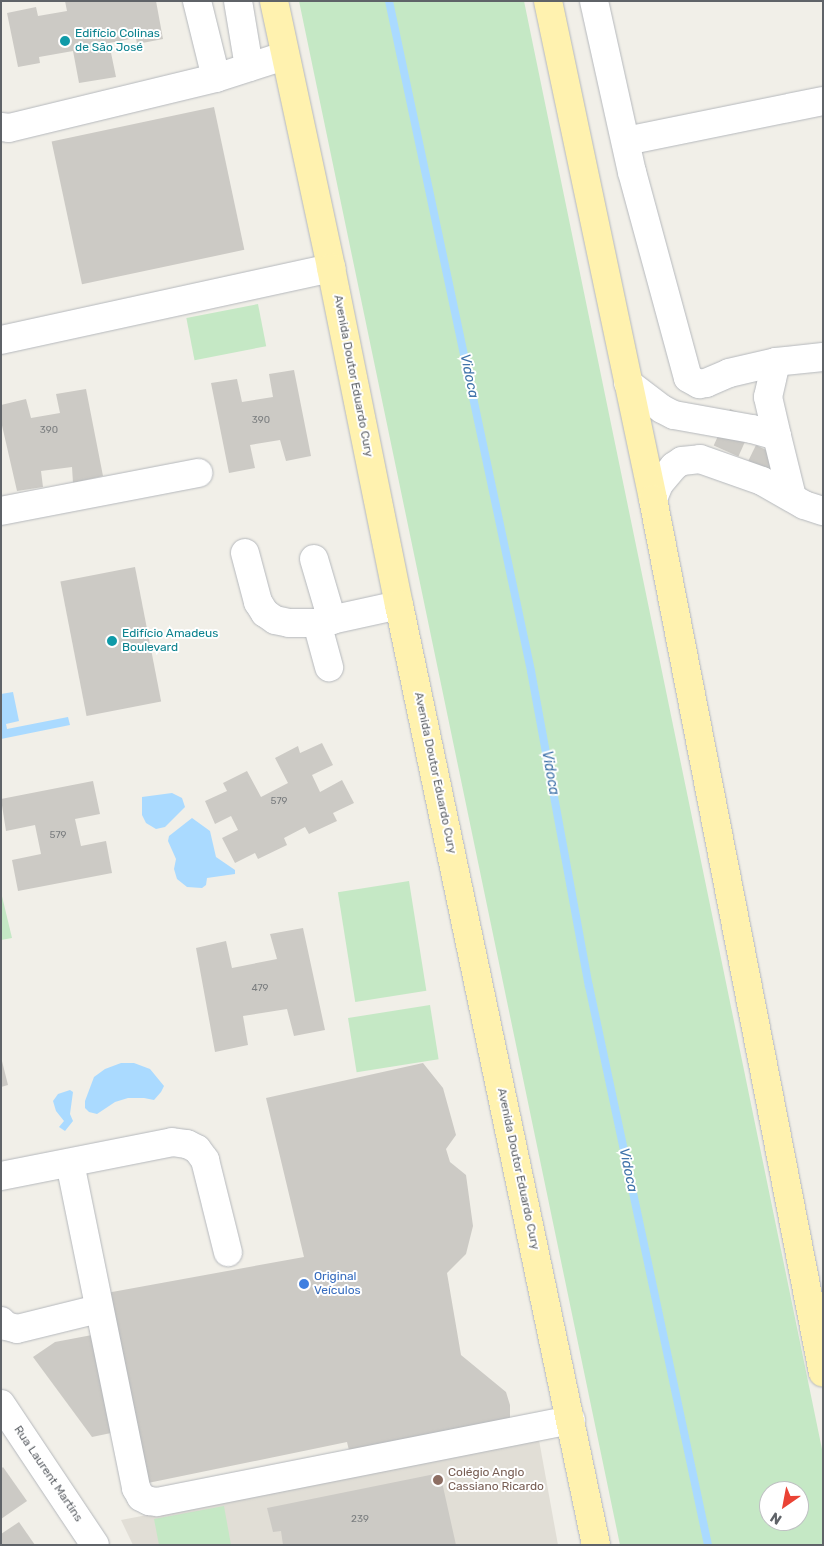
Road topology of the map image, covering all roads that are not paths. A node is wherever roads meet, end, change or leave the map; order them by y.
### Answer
1 (197, 1) edge
2 (238, 1) edge
3 (274, 1) edge
4 (548, 1) edge
5 (594, 1) edge
6 (284, 56) junction
7 (249, 67) junction
8 (216, 78) junction
9 (823, 101) edge
10 (1, 127) edge
11 (626, 141) junction
12 (331, 268) junction
13 (1, 340) edge
14 (823, 357) edge
15 (776, 362) junction
16 (718, 378) junction
17 (628, 383) junction
18 (768, 397) junction
19 (706, 421) junction
20 (777, 436) junction
21 (198, 473) dead end
22 (792, 497) junction
23 (653, 499) junction
24 (1, 511) edge
25 (823, 511) edge
26 (245, 553) dead end
27 (314, 558) dead end
28 (399, 604) junction
29 (324, 621) junction
30 (329, 667) dead end
31 (70, 1163) junction
32 (1, 1176) edge
33 (228, 1252) dead end
34 (98, 1309) junction
35 (1, 1321) edge
36 (823, 1373) edge
37 (1, 1404) edge
38 (571, 1420) junction
39 (95, 1545) edge
40 (596, 1545) edge

1 - 8 street
2 - 7 street
3 - 6 main road, Avenida Doutor Eduardo Cury
4 - 17 main road
5 - 11 street
6 - 7 street
6 - 12 main road, Avenida Doutor Eduardo Cury
7 - 8 street
8 - 10 street
9 - 11 street
11 - 16 street
12 - 13 street
12 - 28 main road, Avenida Doutor Eduardo Cury
14 - 15 street
15 - 16 street
15 - 18 street
16 - 18 street
16 - 19 street
17 - 19 street
17 - 23 main road
18 - 20 street
19 - 20 street
20 - 22 street
21 - 24 street
22 - 23 street
22 - 25 street
23 - 36 main road
26 - 29 street
27 - 29 street
28 - 29 street
28 - 38 main road, Avenida Doutor Eduardo Cury
29 - 30 street
31 - 32 street
31 - 33 street
31 - 34 street
34 - 35 street
34 - 38 street
37 - 39 street, Rua Laurent Martins
38 - 40 main road, Avenida Doutor Eduardo Cury

